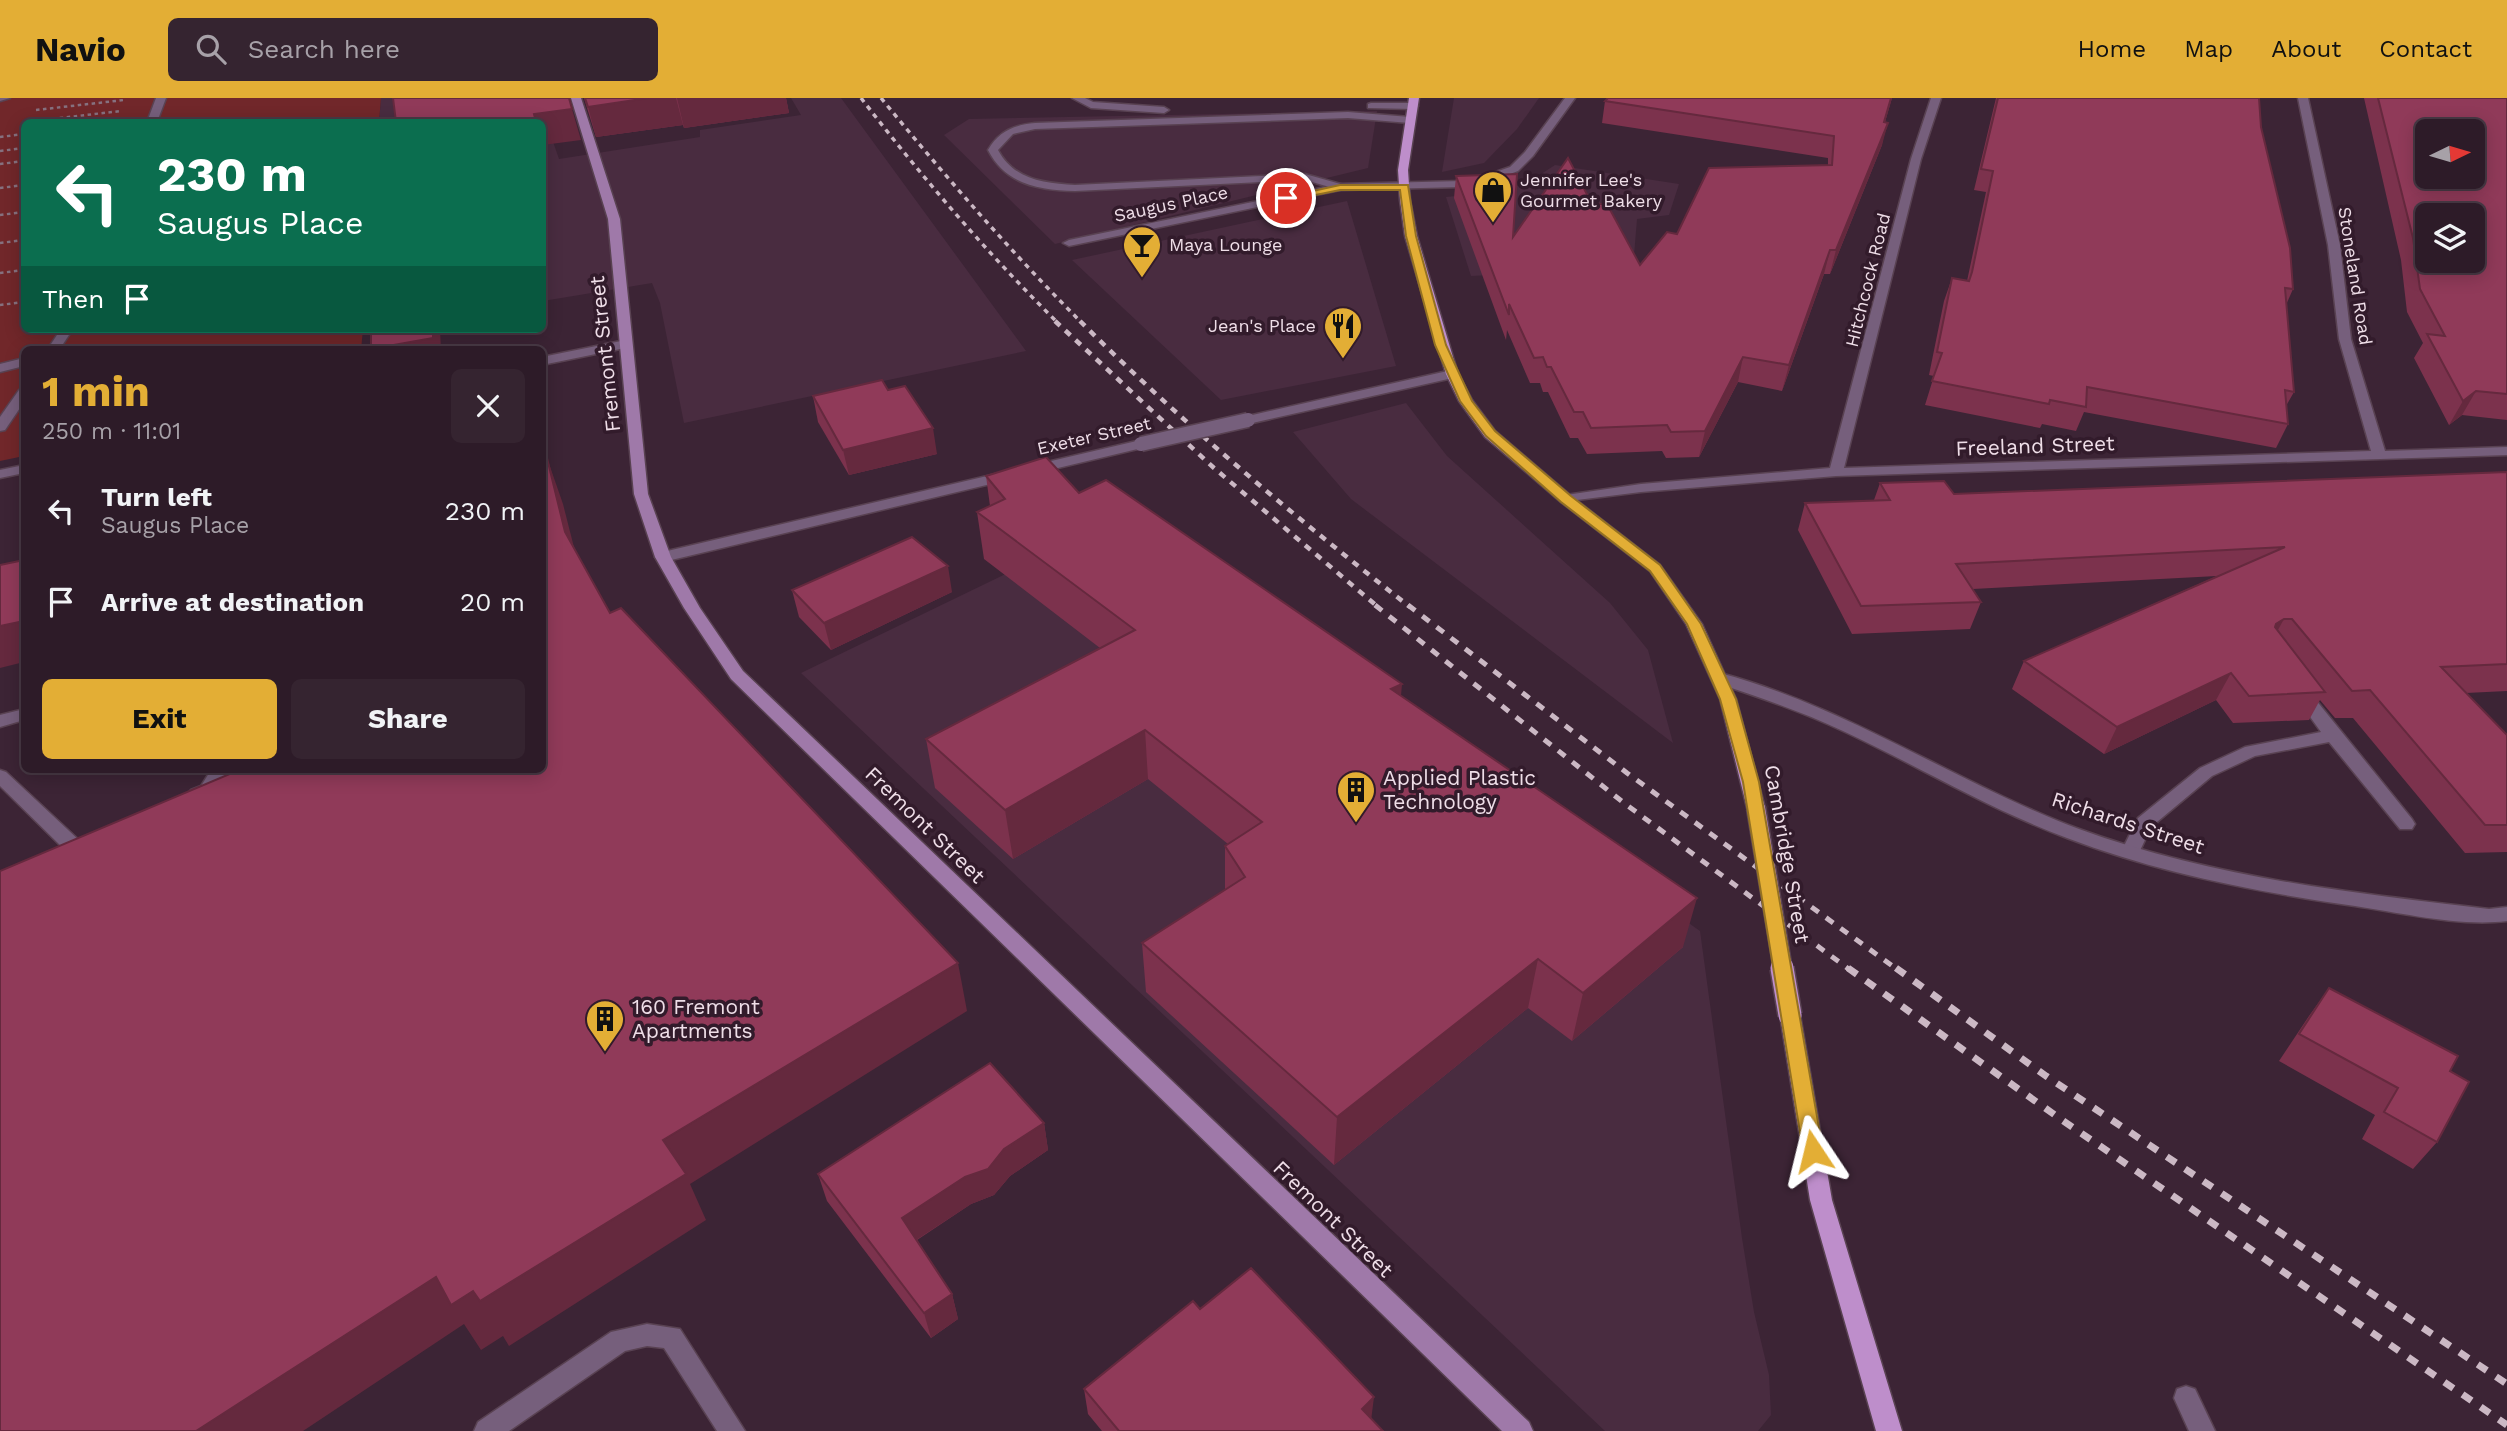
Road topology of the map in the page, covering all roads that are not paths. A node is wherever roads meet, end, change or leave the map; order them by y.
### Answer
1 (576, 98) edge
2 (1077, 98) edge
3 (1570, 98) edge
4 (1936, 98) edge
5 (2303, 98) edge
6 (159, 102) edge
7 (1413, 102) edge
8 (153, 119) edge
9 (1410, 120) junction
10 (1340, 187) junction
11 (1404, 187) junction
12 (1069, 243) dead end
13 (626, 344) junction
14 (0, 358) edge
15 (21, 360) edge
16 (546, 360) edge
17 (21, 361) edge
18 (0, 368) edge
19 (1452, 374) junction
20 (21, 397) edge
21 (0, 427) edge
22 (2507, 452) edge
23 (2380, 457) junction
24 (21, 470) edge
25 (1836, 472) junction
26 (0, 474) edge
27 (1566, 499) junction
28 (663, 557) junction
29 (1720, 678) junction
30 (2294, 684) edge
31 (21, 716) edge
32 (0, 721) edge
33 (2333, 734) junction
34 (218, 773) edge
35 (0, 776) edge
36 (183, 800) edge
37 (2406, 824) dead end
38 (2130, 852) junction
39 (50, 859) edge
40 (2507, 914) edge
41 (2186, 1398) dead end
42 (486, 1431) edge
43 (732, 1431) edge
44 (1520, 1431) edge
45 (1889, 1431) edge
46 (2202, 1431) edge

1 - 13 street, Fremont Street
2 - 7 street
3 - 11 street, Saugus Place
4 - 25 street, Hitchcock Road
5 - 23 street, Stoneland Road
6 - 8 street
7 - 9 main road, Cambridge Street
9 - 10 street
9 - 11 main road, Cambridge Street
10 - 11 street, Saugus Place
10 - 12 street, Saugus Place
11 - 19 main road, Cambridge Street
13 - 16 street
13 - 28 street, Fremont Street
14 - 15 street
17 - 18 street
19 - 27 main road, Cambridge Street
19 - 28 street, Exeter Street, bridge
20 - 21 street
22 - 23 street, Freeland Street
23 - 25 street, Freeland Street
24 - 26 street
25 - 27 street, Freeland Street
27 - 29 main road, Cambridge Street
28 - 44 street, Fremont Street
29 - 38 street, Richards Street
29 - 45 main road, Cambridge Street, bridge
30 - 33 street
31 - 32 street
33 - 37 street
33 - 38 street
34 - 36 street
35 - 39 street
38 - 40 street, Richards Street
41 - 46 street
42 - 43 street

